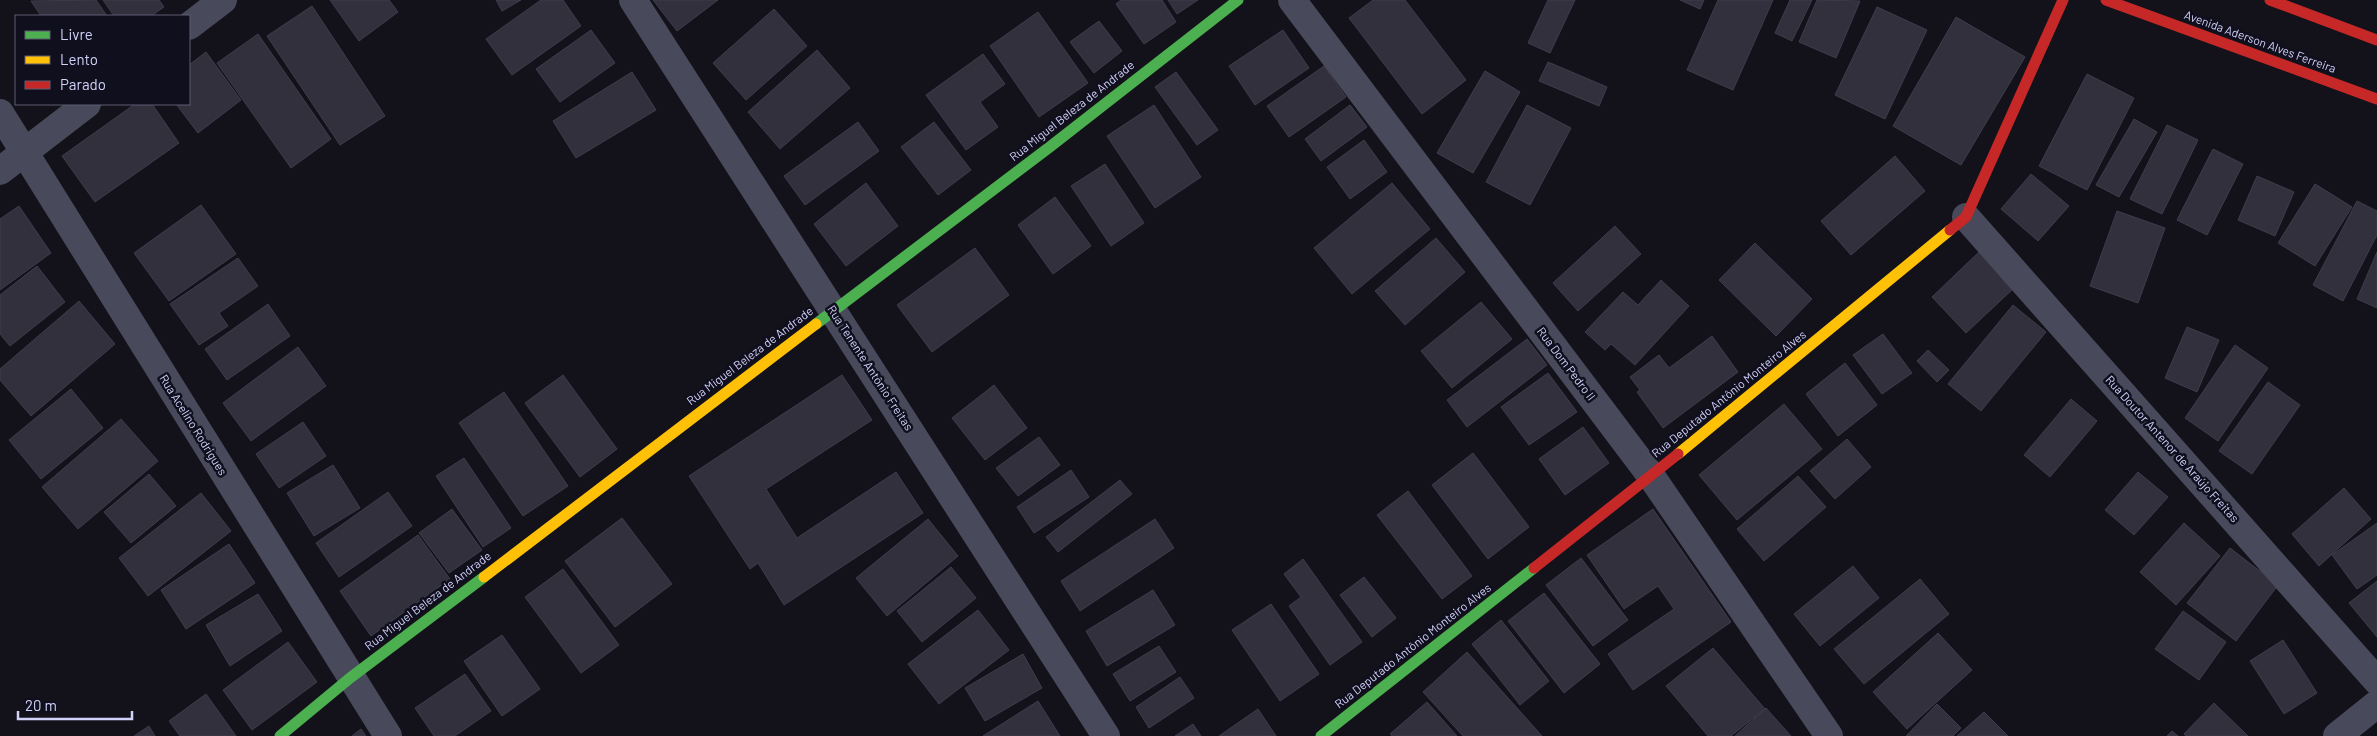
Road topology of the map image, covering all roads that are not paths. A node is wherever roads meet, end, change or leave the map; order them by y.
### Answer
1 (223, 0) edge
2 (633, 0) edge
3 (1238, 0) edge
4 (1292, 0) edge
5 (2063, 0) edge
6 (2106, 0) edge
7 (2270, 0) edge
8 (190, 25) edge
9 (2377, 40) edge
10 (2377, 99) edge
11 (86, 105) edge
12 (0, 113) edge
13 (24, 152) junction
14 (0, 171) edge
15 (1966, 217) junction
16 (833, 310) junction
17 (1651, 476) junction
18 (350, 678) junction
19 (2377, 681) edge
20 (2377, 704) edge
21 (280, 736) edge
22 (388, 736) edge
23 (1106, 736) edge
24 (1321, 736) edge
25 (1829, 736) edge
26 (2337, 736) edge

1 - 8 street
2 - 16 street, Rua Tenente Antônio Freitas
3 - 16 street, Rua Miguel Beleza de Andrade
4 - 17 street, Rua Dom Pedro II
5 - 15 street, Rua Deputado Antônio Monteiro Alves
6 - 10 street, Avenida Aderson Alves Ferreira
7 - 9 street
11 - 13 street
12 - 13 street, Rua Acelino Rodrigues
13 - 14 street
13 - 18 street, Rua Acelino Rodrigues
15 - 17 street, Rua Deputado Antônio Monteiro Alves
15 - 19 street, Rua Doutor Antenor de Araújo Freitas
16 - 18 street, Rua Miguel Beleza de Andrade
16 - 23 street, Rua Tenente Antônio Freitas
17 - 24 street, Rua Deputado Antônio Monteiro Alves
17 - 25 street, Rua Dom Pedro II
18 - 21 street, Rua Miguel Beleza de Andrade
18 - 22 street, Rua Acelino Rodrigues
20 - 26 street

